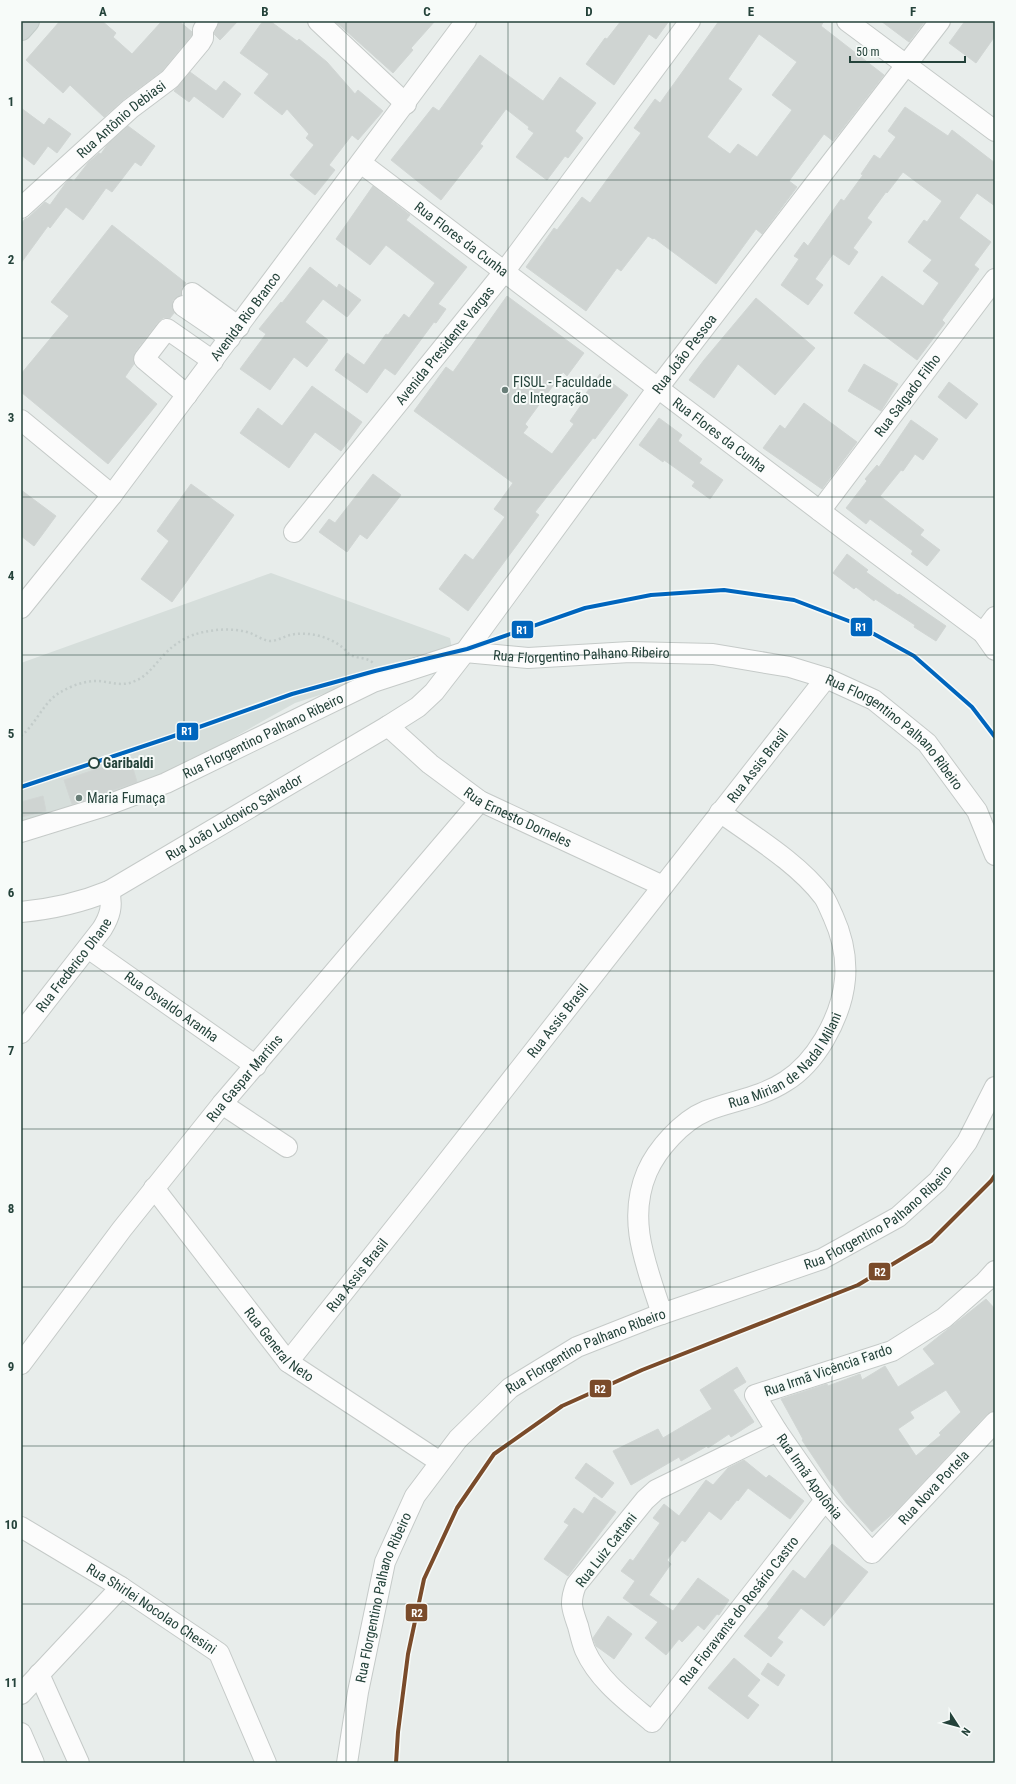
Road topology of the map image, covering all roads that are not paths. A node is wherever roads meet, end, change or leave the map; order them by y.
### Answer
1 (28, 21) edge
2 (208, 21) edge
3 (318, 21) edge
4 (466, 21) edge
5 (690, 21) edge
6 (847, 21) edge
7 (940, 21) edge
8 (21, 29) edge
9 (906, 66) junction
10 (406, 104) junction
11 (995, 131) edge
12 (361, 163) junction
13 (21, 208) edge
14 (504, 272) junction
15 (995, 279) edge
16 (187, 300) dead end
17 (234, 332) junction
18 (213, 361) junction
19 (658, 388) junction
20 (187, 395) junction
21 (21, 420) edge
22 (112, 495) junction
23 (820, 511) junction
24 (294, 532) dead end
25 (21, 608) edge
26 (991, 628) edge
27 (995, 650) edge
28 (465, 652) junction
29 (826, 678) junction
30 (434, 692) joint
31 (388, 726) junction
32 (480, 801) junction
33 (720, 812) junction
34 (21, 832) edge
35 (995, 855) edge
36 (663, 886) junction
37 (109, 891) junction
38 (21, 912) edge
39 (88, 948) junction
40 (21, 1033) edge
41 (256, 1066) junction
42 (995, 1087) edge
43 (222, 1104) junction
44 (287, 1147) dead end
45 (154, 1188) junction
46 (995, 1271) edge
47 (662, 1314) junction
48 (288, 1362) junction
49 (21, 1364) edge
50 (755, 1395) joint
51 (995, 1422) edge
52 (777, 1431) junction
53 (440, 1462) junction
54 (825, 1500) junction
55 (21, 1527) edge
56 (872, 1554) joint
57 (121, 1587) junction
58 (39, 1674) junction
59 (21, 1694) edge
60 (652, 1722) joint
61 (21, 1733) edge
62 (34, 1763) edge
63 (80, 1763) edge
64 (266, 1763) edge
65 (347, 1763) edge

1 - 8 main road
2 - 13 street, Rua Antônio Debiasi
3 - 10 street
4 - 10 street, Avenida Rio Branco
5 - 14 street, Avenida Presidente Vargas
6 - 9 street
7 - 9 street, Rua João Pessoa
9 - 11 street
9 - 19 street, Rua João Pessoa
10 - 12 street, Avenida Rio Branco
12 - 14 street, Rua Flores da Cunha
12 - 17 street, Avenida Rio Branco
14 - 19 street, Rua Flores da Cunha
14 - 24 street, Avenida Presidente Vargas
15 - 23 street, Rua Salgado Filho
16 - 17 street
17 - 18 street, Avenida Rio Branco
18 - 20 street, Avenida Rio Branco
18 - 20 street
19 - 23 street, Rua Flores da Cunha
19 - 28 street, Rua João Pessoa
20 - 22 street, Avenida Rio Branco
21 - 22 street
22 - 25 street, Avenida Rio Branco
23 - 26 street, Rua Flores da Cunha
26 - 27 street, Rua Flores da Cunha
28 - 29 street, Rua Florgentino Palhano Ribeiro
28 - 30 street, Rua João Pessoa
28 - 34 street, Rua Florgentino Palhano Ribeiro
29 - 33 street, Rua Assis Brasil
29 - 35 street, Rua Florgentino Palhano Ribeiro
30 - 31 street, Rua João Ludovico Salvador
31 - 32 street, Rua Ernesto Dorneles
31 - 37 street, Rua João Ludovico Salvador
32 - 36 street, Rua Ernesto Dorneles
32 - 41 street, Rua Gaspar Martins
33 - 36 street, Rua Assis Brasil
33 - 47 street, Rua Mirian de Nadal Milani
36 - 48 street, Rua Assis Brasil
37 - 38 street, Rua João Ludovico Salvador
37 - 39 street, Rua Frederico Dhane
39 - 40 street, Rua Frederico Dhane
39 - 41 street, Rua Osvaldo Aranha
41 - 43 street, Rua Gaspar Martins
42 - 47 street, Rua Florgentino Palhano Ribeiro
43 - 44 street
43 - 45 street, Rua Gaspar Martins
45 - 48 street, Rua General Neto
45 - 49 street, Rua Gaspar Martins
46 - 50 street, Rua Irmã Vicência Fardo
47 - 53 street, Rua Florgentino Palhano Ribeiro
48 - 53 street, Rua General Neto
50 - 52 street, Rua Irmã Apolônia
51 - 56 street, Rua Nova Portela
52 - 54 street, Rua Irmã Apolônia
52 - 60 street, Rua Luiz Cattani
53 - 65 street, Rua Florgentino Palhano Ribeiro
54 - 56 street, Rua Irmã Apolônia
54 - 60 street, Rua Fioravante do Rosário Castro
55 - 57 street, Rua Shirlei Nocolao Chesini
57 - 58 street
57 - 64 street, Rua Shirlei Nocolao Chesini
58 - 59 street
58 - 63 street
61 - 62 street

